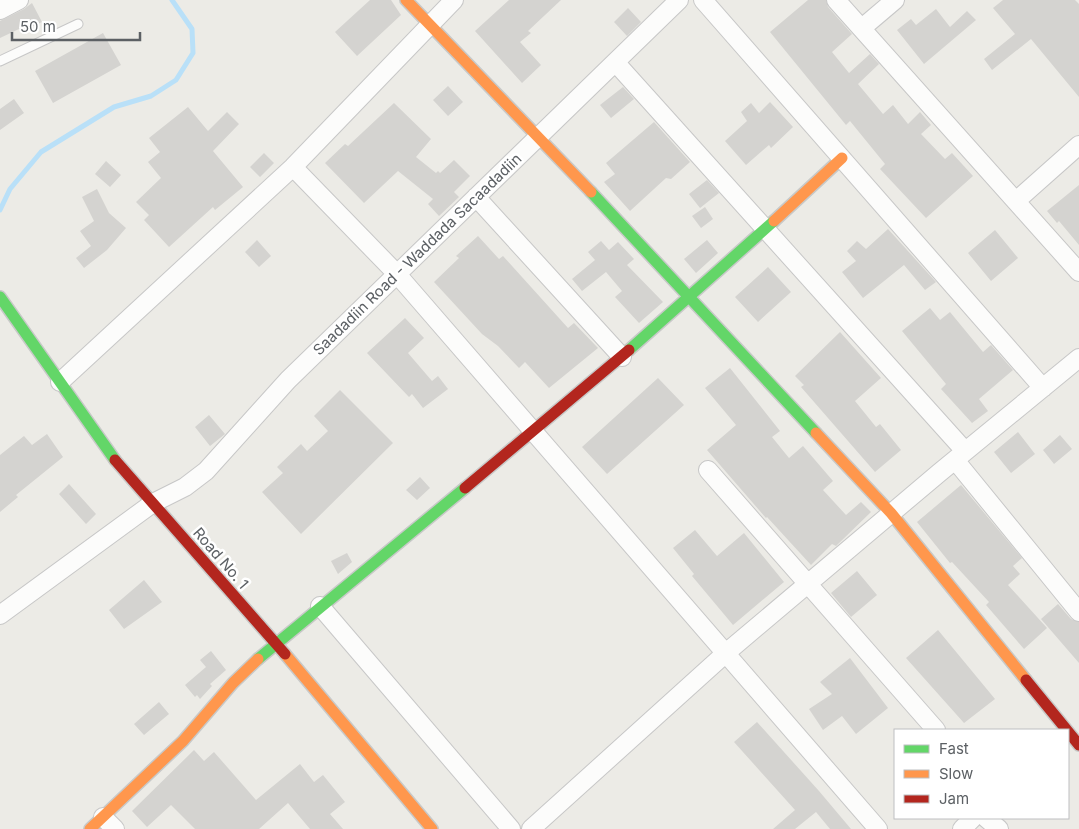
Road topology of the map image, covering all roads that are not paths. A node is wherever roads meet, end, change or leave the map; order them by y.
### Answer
1 (19, 0) edge
2 (406, 0) edge
3 (454, 0) edge
4 (679, 0) edge
5 (703, 0) edge
6 (836, 0) edge
7 (895, 0) edge
8 (0, 10) edge
9 (78, 24) dead end
10 (431, 24) junction
11 (862, 28) junction
12 (0, 61) edge
13 (616, 63) junction
14 (540, 136) junction
15 (1079, 145) edge
16 (842, 158) junction
17 (293, 167) junction
18 (476, 197) junction
19 (1016, 201) junction
20 (765, 229) junction
21 (1079, 272) edge
22 (396, 274) junction
23 (0, 297) edge
24 (690, 299) junction
25 (622, 356) junction
26 (1079, 358) edge
27 (60, 382) junction
28 (1042, 388) junction
29 (534, 432) junction
30 (960, 456) junction
31 (708, 470) dead end
32 (153, 503) junction
33 (891, 513) junction
34 (808, 583) junction
35 (320, 606) junction
36 (1079, 612) edge
37 (0, 615) edge
38 (276, 643) junction
39 (727, 652) junction
40 (1071, 726) edge
41 (935, 729) edge
42 (1079, 745) edge
43 (103, 817) junction
44 (972, 819) edge
45 (987, 819) edge
46 (90, 829) edge
47 (116, 829) edge
48 (432, 829) edge
49 (511, 829) edge
50 (531, 829) edge
51 (878, 829) edge
52 (962, 829) edge
53 (999, 829) edge

1 - 8 street
2 - 10 main road
3 - 10 street
4 - 13 street, Saadadiin Road - Waddada Sacaadadiin
5 - 16 street
6 - 11 street
7 - 11 street
9 - 12 lane
10 - 14 main road
10 - 17 street
11 - 19 street
13 - 14 street, Saadadiin Road - Waddada Sacaadadiin
13 - 20 street
14 - 18 street, Saadadiin Road - Waddada Sacaadadiin
14 - 24 main road
15 - 19 street
16 - 20 main road
16 - 28 street
17 - 22 street
17 - 27 street
18 - 22 street, Saadadiin Road - Waddada Sacaadadiin
18 - 25 street
19 - 21 street
20 - 24 main road
20 - 30 street
22 - 29 street
22 - 32 street, Saadadiin Road - Waddada Sacaadadiin
23 - 27 main road, Road No. 1
24 - 25 main road
24 - 33 main road
25 - 29 main road
26 - 28 street
27 - 32 main road, Road No. 1
28 - 30 street
29 - 35 main road
29 - 39 street
30 - 33 street
30 - 36 street
31 - 34 street
32 - 37 street, Saadadiin Road - Waddada Sacaadadiin
32 - 38 main road, Road No. 1
33 - 34 street
33 - 40 main road
34 - 39 street
34 - 41 street
35 - 38 main road
35 - 49 street
38 - 43 main road
38 - 48 main road, Road No. 1
39 - 50 street
39 - 51 street
40 - 42 main road
43 - 46 main road
43 - 47 street
44 - 52 street
45 - 53 street

